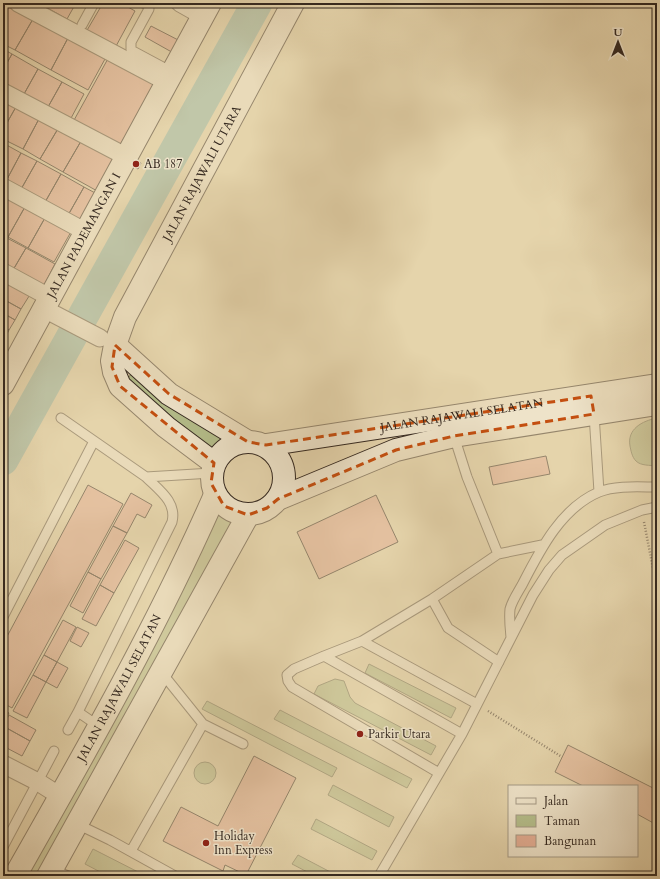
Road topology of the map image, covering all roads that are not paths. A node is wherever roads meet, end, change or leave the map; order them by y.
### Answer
1 (18, 3) edge
2 (94, 3) edge
3 (143, 3) edge
4 (180, 3) edge
5 (293, 3) edge
6 (207, 10) edge
7 (82, 25) dead end
8 (170, 77) junction
9 (3, 92) edge
10 (127, 157) junction
11 (3, 187) edge
12 (86, 232) junction
13 (3, 272) edge
14 (51, 308) junction
15 (103, 340) junction
16 (139, 366) junction
17 (3, 384) edge
18 (657, 385) edge
19 (120, 386) junction
20 (657, 404) edge
21 (593, 405) junction
22 (61, 418) dead end
23 (454, 436) junction
24 (94, 441) junction
25 (257, 444) junction
26 (213, 468) junction
27 (146, 477) junction
28 (657, 487) edge
29 (599, 492) junction
30 (215, 495) junction
31 (278, 499) junction
32 (657, 507) edge
33 (248, 515) junction
34 (542, 545) junction
35 (498, 554) junction
36 (432, 599) junction
37 (3, 617) edge
38 (511, 637) junction
39 (362, 640) junction
40 (324, 656) junction
41 (499, 662) junction
42 (162, 673) junction
43 (477, 704) junction
44 (78, 712) junction
45 (203, 724) junction
46 (100, 727) junction
47 (68, 730) dead end
48 (462, 734) junction
49 (243, 744) dead end
50 (54, 751) dead end
51 (3, 764) edge
52 (439, 773) junction
53 (38, 782) junction
54 (60, 796) junction
55 (77, 824) junction
56 (3, 847) edge
57 (131, 851) junction
58 (56, 874) edge
59 (15, 876) edge
60 (175, 876) edge
61 (378, 876) edge

1 - 8 street
2 - 7 lane
3 - 8 lane
4 - 6 street
5 - 15 main road, JALAN RAJAWALI UTARA
6 - 8 main road, JALAN PADEMANGAN I
8 - 10 main road, JALAN PADEMANGAN I
9 - 10 street
10 - 12 main road, JALAN PADEMANGAN I
11 - 12 street
12 - 14 main road, JALAN PADEMANGAN I
13 - 14 street
14 - 15 street
14 - 17 main road, JALAN PADEMANGAN I
15 - 16 main road
15 - 19 main road, JALAN RAJAWALI UTARA
16 - 19 main road
16 - 25 main road
18 - 21 main road, JALAN RAJAWALI SELATAN
19 - 26 main road, JALAN RAJAWALI UTARA
20 - 21 main road, JALAN RAJAWALI SELATAN
21 - 23 main road, JALAN RAJAWALI SELATAN
21 - 25 main road, JALAN RAJAWALI SELATAN
21 - 29 lane
22 - 24 lane
23 - 31 main road, JALAN RAJAWALI SELATAN
23 - 35 lane
24 - 27 lane
24 - 37 lane
25 - 26 main road
25 - 31 main road
26 - 27 lane
26 - 30 main road
27 - 44 lane
28 - 29 lane
29 - 34 lane
30 - 33 main road
30 - 46 main road, JALAN RAJAWALI SELATAN
31 - 33 main road
32 - 38 lane
33 - 42 main road
34 - 35 lane
34 - 38 lane
35 - 36 lane
36 - 39 lane
36 - 41 lane
38 - 41 lane
39 - 40 lane
39 - 43 lane
40 - 48 lane
40 - 52 lane
41 - 43 lane
42 - 45 lane
42 - 55 main road
43 - 48 lane
44 - 46 lane
44 - 47 lane
45 - 49 lane
45 - 57 lane
46 - 54 main road, JALAN RAJAWALI SELATAN
48 - 52 lane
50 - 53 lane
51 - 53 street
52 - 61 lane
53 - 54 street
53 - 56 lane
54 - 59 main road, JALAN RAJAWALI SELATAN
55 - 57 lane
55 - 58 main road
57 - 60 lane

